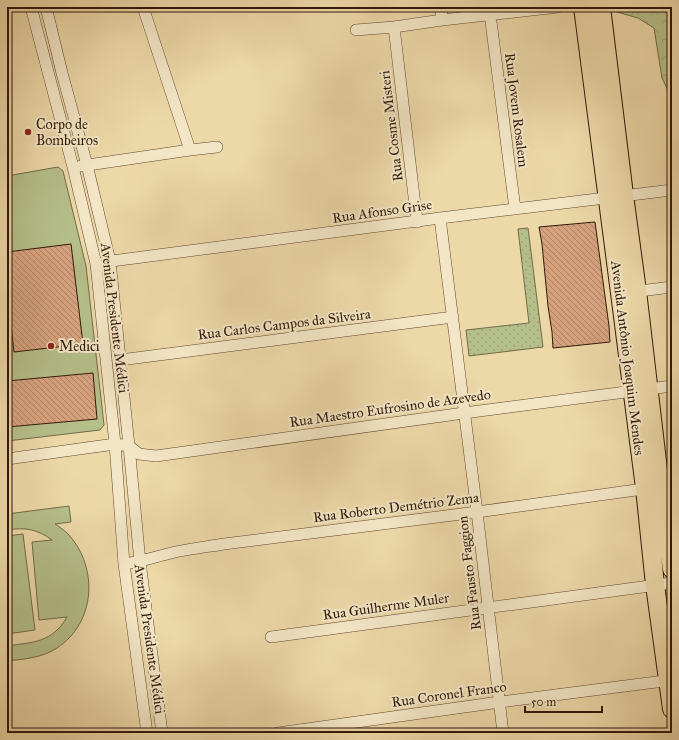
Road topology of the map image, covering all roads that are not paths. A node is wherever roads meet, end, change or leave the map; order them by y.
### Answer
1 (31, 7) edge
2 (46, 7) edge
3 (143, 7) edge
4 (441, 7) edge
5 (558, 7) edge
6 (583, 7) edge
7 (601, 7) edge
8 (490, 14) junction
9 (442, 20) junction
10 (394, 28) junction
11 (356, 30) dead end
12 (62, 73) junction
13 (49, 77) junction
14 (217, 147) dead end
15 (190, 150) junction
16 (87, 165) junction
17 (73, 168) junction
18 (672, 190) edge
19 (616, 196) junction
20 (515, 209) junction
21 (99, 217) junction
22 (440, 218) junction
23 (86, 220) junction
24 (417, 222) junction
25 (110, 261) junction
26 (96, 264) junction
27 (672, 287) edge
28 (629, 292) junction
29 (453, 317) junction
30 (120, 360) junction
31 (672, 386) edge
32 (640, 391) junction
33 (464, 413) junction
34 (115, 444) junction
35 (129, 446) junction
36 (7, 460) edge
37 (659, 487) edge
38 (477, 512) junction
39 (140, 562) junction
40 (124, 564) junction
41 (672, 569) edge
42 (664, 584) edge
43 (488, 607) junction
44 (271, 637) dead end
45 (152, 650) junction
46 (137, 652) junction
47 (670, 680) edge
48 (500, 702) junction
49 (672, 709) edge
50 (147, 733) edge
51 (162, 733) edge
52 (278, 733) edge
53 (503, 733) edge

1 - 13 street, Avenida Presidente Médici
2 - 12 street, Avenida Presidente Médici
3 - 15 street
4 - 9 street
5 - 8 street
6 - 19 main road, Avenida Antônio Joaquim Mendes
7 - 19 main road, Avenida Antônio Joaquim Mendes
8 - 9 street
8 - 20 street, Rua Jovem Rosalem
9 - 10 street
10 - 11 street
10 - 24 street, Rua Cosme Misteri
12 - 13 street
12 - 16 street, Avenida Presidente Médici
13 - 17 street, Avenida Presidente Médici
14 - 15 street
15 - 16 street
16 - 17 street
16 - 21 street, Avenida Presidente Médici
17 - 23 street, Avenida Presidente Médici
18 - 19 street, Rua Afonso Grise
19 - 20 street, Rua Afonso Grise
19 - 28 main road, Avenida Antônio Joaquim Mendes
20 - 22 street, Rua Afonso Grise
21 - 23 street
21 - 25 street, Avenida Presidente Médici
22 - 24 street, Rua Afonso Grise
22 - 29 street, Rua Fausto Faggion
23 - 26 street, Avenida Presidente Médici
24 - 25 street, Rua Afonso Grise
25 - 26 street, Rua Afonso Grise
25 - 30 street, Avenida Presidente Médici
26 - 34 street, Avenida Presidente Médici
27 - 28 street
28 - 32 main road, Avenida Antônio Joaquim Mendes
29 - 30 street, Rua Carlos Campos da Silveira
29 - 33 street, Rua Fausto Faggion
30 - 35 street, Avenida Presidente Médici
31 - 32 street, Rua Maestro Eufrosino de Azevedo
32 - 33 street, Rua Maestro Eufrosino de Azevedo
32 - 37 main road, Avenida Antônio Joaquim Mendes
33 - 35 street, Rua Maestro Eufrosino de Azevedo
33 - 38 street, Rua Fausto Faggion
34 - 35 street, Rua Maestro Eufrosino de Azevedo
34 - 36 street, Rua Maestro Eufrosino de Azevedo
34 - 40 street, Avenida Presidente Médici
35 - 39 street, Avenida Presidente Médici
37 - 38 street, Rua Roberto Demétrio Zema
37 - 41 main road, Avenida Antônio Joaquim Mendes
37 - 42 main road, Avenida Antônio Joaquim Mendes
38 - 39 street, Rua Roberto Demétrio Zema
38 - 43 street, Rua Fausto Faggion
39 - 40 street, Rua Roberto Demétrio Zema
39 - 45 street, Avenida Presidente Médici
40 - 46 street, Avenida Presidente Médici
42 - 43 street, Rua Guilherme Muler
42 - 47 main road, Avenida Antônio Joaquim Mendes
43 - 44 street, Rua Guilherme Muler
43 - 48 street, Rua Fausto Faggion
45 - 46 street
45 - 51 street, Avenida Presidente Médici
46 - 50 street, Avenida Presidente Médici
47 - 48 street, Rua Coronel Franco
47 - 49 main road, Avenida Antônio Joaquim Mendes
48 - 52 street, Rua Coronel Franco
48 - 53 street, Rua Fausto Faggion

